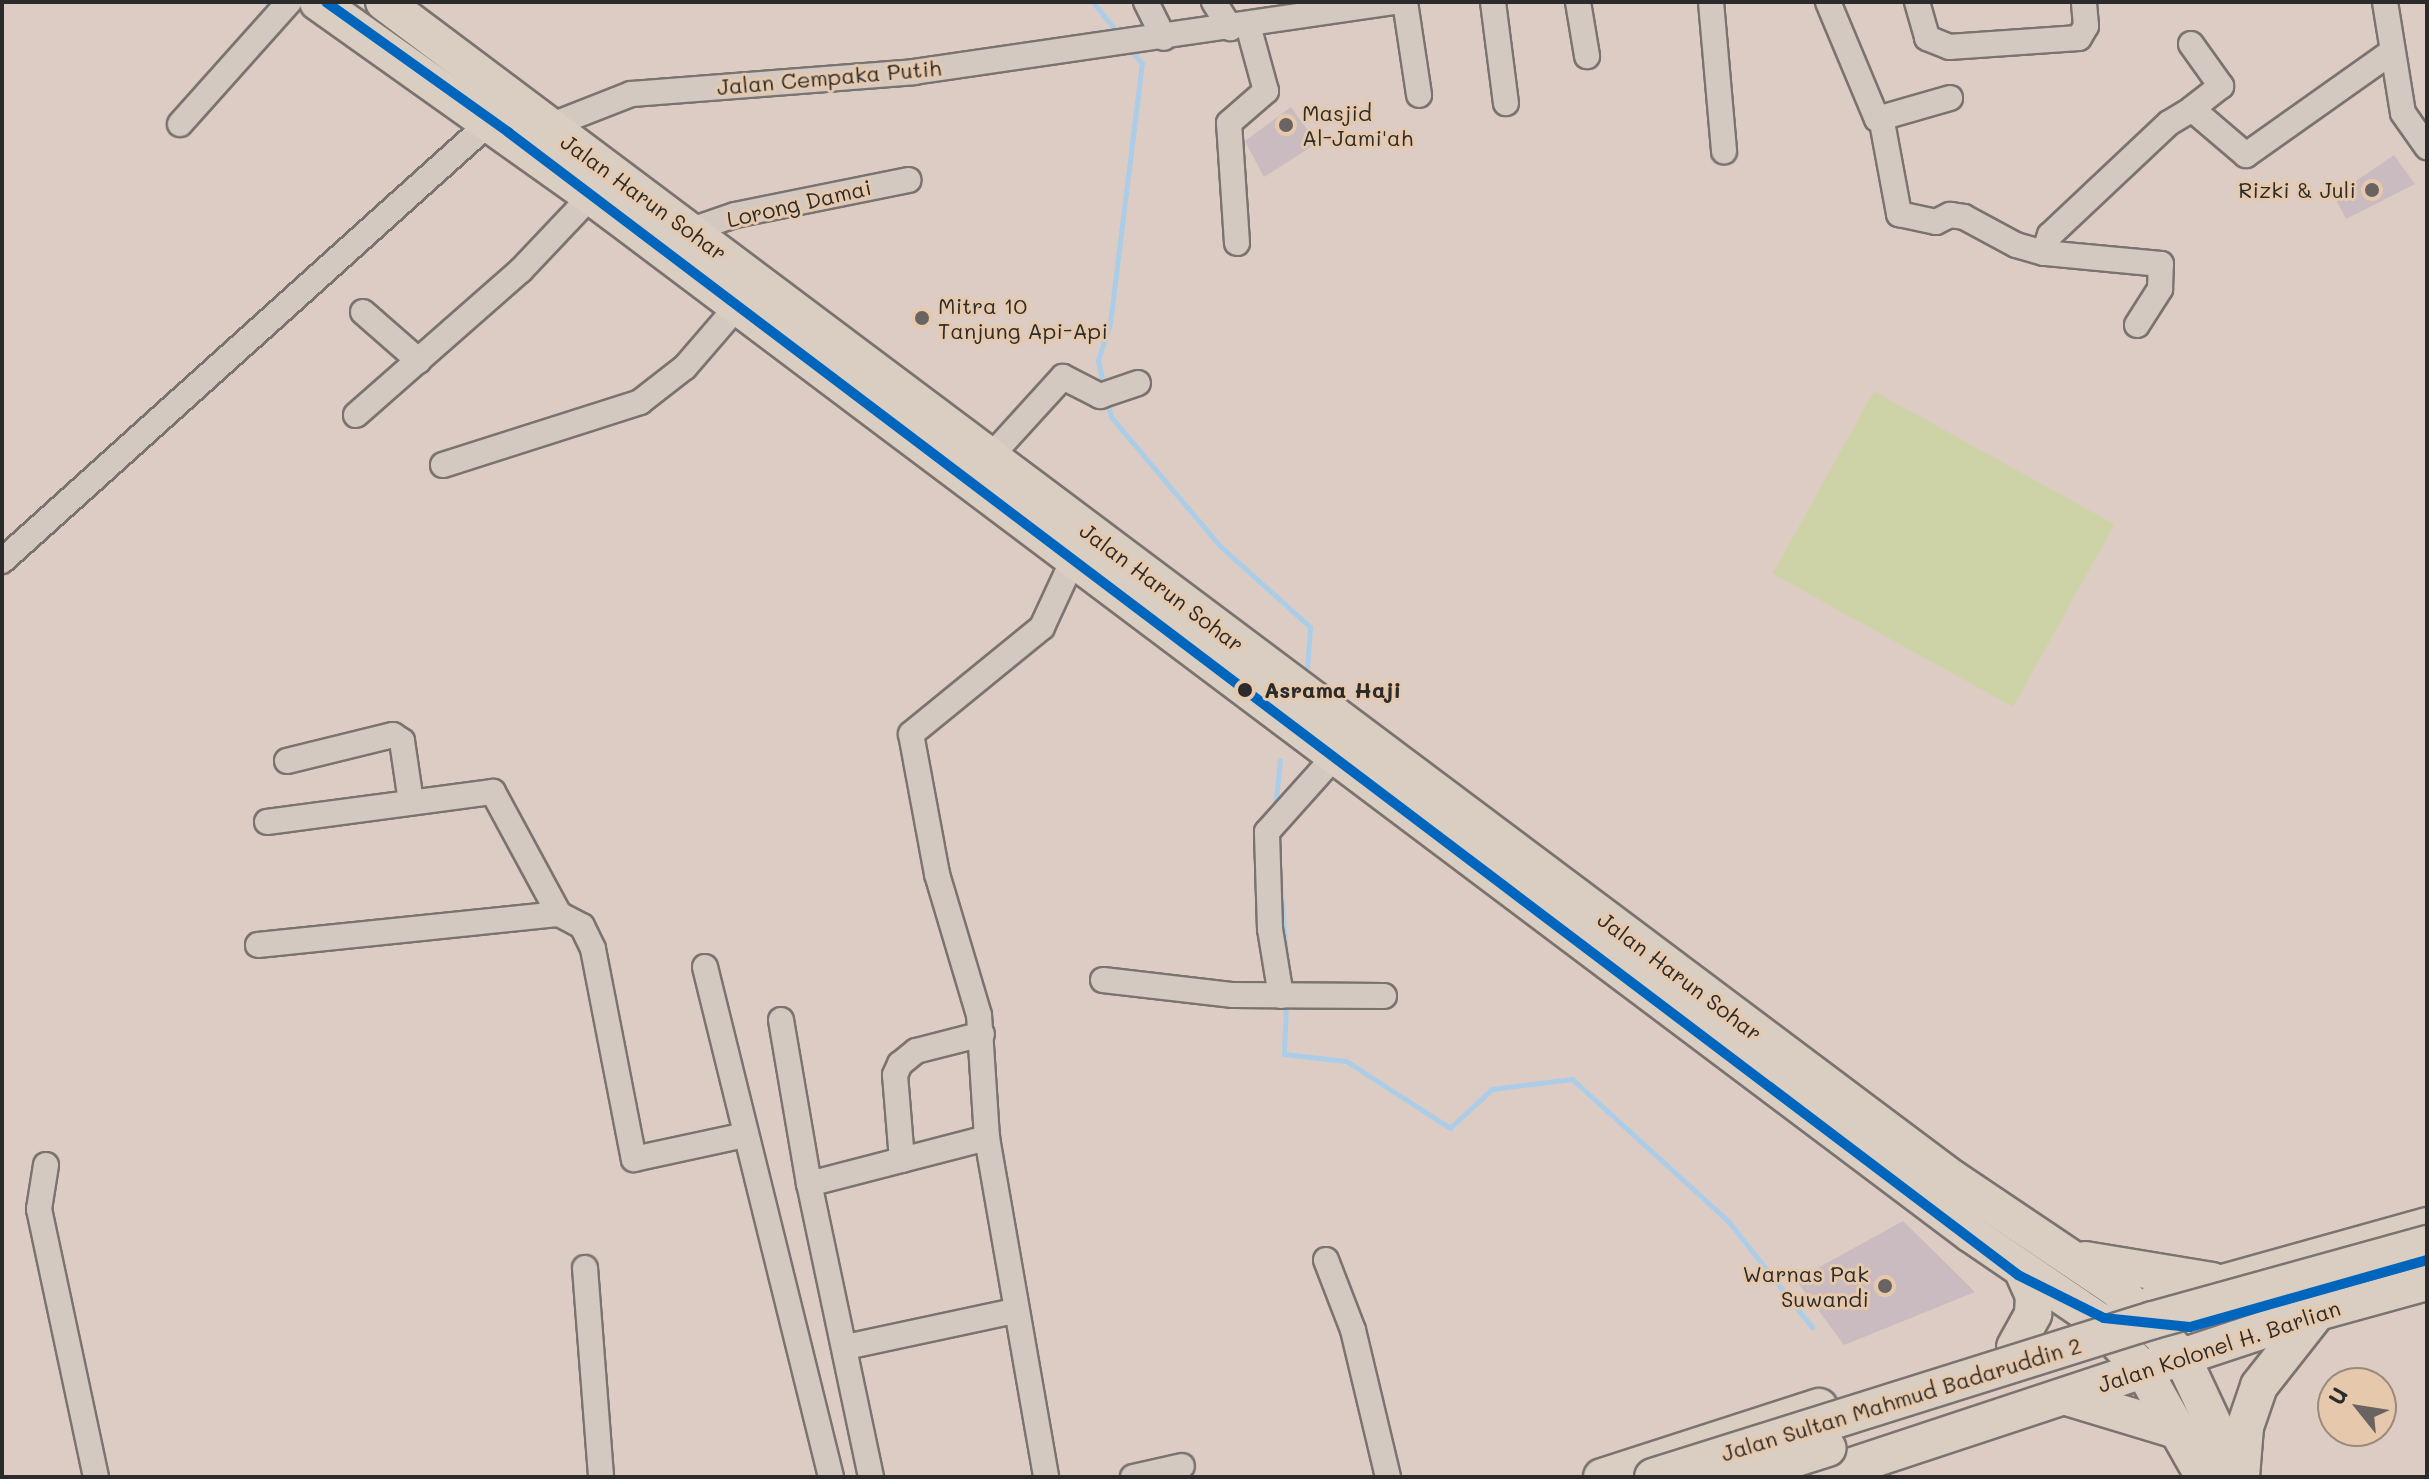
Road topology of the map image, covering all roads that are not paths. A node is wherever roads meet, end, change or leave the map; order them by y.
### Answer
1 (289, 2) edge
2 (318, 2) edge
3 (384, 2) edge
4 (1146, 2) edge
5 (1214, 2) edge
6 (1395, 2) edge
7 (1405, 2) edge
8 (1493, 2) edge
9 (1578, 2) edge
10 (1711, 2) edge
11 (1828, 2) edge
12 (1917, 2) edge
13 (2084, 2) edge
14 (2385, 2) edge
15 (1334, 8) edge
16 (1239, 27) junction
17 (1156, 39) junction
18 (2191, 44) dead end
19 (2390, 53) junction
20 (1587, 56) dead end
21 (1419, 95) dead end
22 (1950, 98) dead end
23 (1506, 103) dead end
24 (2192, 109) junction
25 (1879, 121) junction
26 (490, 122) junction
27 (180, 124) dead end
28 (547, 127) junction
29 (2425, 141) edge
30 (1724, 151) dead end
31 (908, 180) dead end
32 (591, 196) junction
33 (691, 230) junction
34 (1237, 243) dead end
35 (2044, 253) junction
36 (735, 309) junction
37 (363, 312) dead end
38 (2137, 325) dead end
39 (419, 361) junction
40 (1138, 383) dead end
41 (356, 415) dead end
42 (991, 456) junction
43 (443, 465) dead end
44 (2, 561) edge
45 (1072, 562) junction
46 (1334, 757) junction
47 (287, 761) dead end
48 (411, 802) junction
49 (1440, 816) junction
50 (267, 822) dead end
51 (559, 914) junction
52 (258, 945) dead end
53 (705, 967) dead end
54 (1103, 980) dead end
55 (1285, 996) junction
56 (1384, 996) dead end
57 (781, 1020) dead end
58 (982, 1034) junction
59 (745, 1135) junction
60 (987, 1138) junction
61 (902, 1160) junction
62 (46, 1165) dead end
63 (809, 1184) junction
64 (2427, 1226) edge
65 (2427, 1244) edge
66 (2064, 1257) junction
67 (1326, 1260) dead end
68 (585, 1268) dead end
69 (2427, 1268) edge
70 (2024, 1274) junction
71 (2220, 1282) junction
72 (2427, 1282) edge
73 (1014, 1311) junction
74 (2318, 1312) junction
75 (2136, 1318) junction
76 (2097, 1320) junction
77 (2236, 1340) junction
78 (846, 1347) junction
79 (2002, 1352) junction
80 (2182, 1357) junction
81 (2144, 1371) junction
82 (2065, 1397) junction
83 (2012, 1413) junction
84 (2176, 1430) junction
85 (1182, 1466) dead end
86 (96, 1477) edge
87 (601, 1477) edge
88 (831, 1477) edge
89 (871, 1477) edge
90 (1046, 1477) edge
91 (1133, 1477) edge
92 (1388, 1477) edge
93 (1602, 1477) edge
94 (1653, 1477) edge
95 (1736, 1477) edge
96 (1819, 1477) edge
97 (2204, 1477) edge
98 (2240, 1477) edge

1 - 27 street
2 - 26 highway, Jalan Harun Sohar
3 - 28 highway, Jalan Harun Sohar
4 - 17 street
5 - 16 street
6 - 15 street
7 - 21 street
8 - 23 street
9 - 20 street
10 - 30 street
11 - 25 street
12 - 13 street
14 - 19 street
15 - 16 street
16 - 17 street
16 - 34 street
17 - 28 street, Jalan Cempaka Putih
18 - 24 street
19 - 24 street
19 - 29 street
22 - 25 street
24 - 35 street
25 - 35 street
26 - 32 highway, Jalan Harun Sohar
26 - 44 street
28 - 33 highway, Jalan Harun Sohar
31 - 33 street, Lorong Damai
32 - 36 highway, Jalan Harun Sohar
32 - 39 street
33 - 42 highway, Jalan Harun Sohar
35 - 38 street
36 - 43 street
36 - 45 highway, Jalan Harun Sohar
37 - 39 street
39 - 41 street
40 - 42 street
42 - 49 highway, Jalan Harun Sohar
45 - 46 highway, Jalan Harun Sohar
45 - 58 street
46 - 49 highway, Jalan Harun Sohar
46 - 55 street
47 - 48 street
48 - 50 street
48 - 51 street
49 - 66 highway, Jalan Harun Sohar
49 - 70 highway, Jalan Harun Sohar
51 - 52 street
51 - 59 street
53 - 59 street
54 - 55 street
55 - 56 street
57 - 63 street
58 - 60 street
58 - 61 street
59 - 88 street
60 - 61 street
60 - 73 street
61 - 63 street
62 - 86 street
63 - 78 street
64 - 71 highway
65 - 94 highway, Jalan Sultan Mahmud Badaruddin 2, bridge
66 - 71 highway
66 - 75 highway, Jalan Harun Sohar
67 - 92 street
68 - 87 street
69 - 95 highway, Jalan Sultan Mahmud Badaruddin 2, bridge
70 - 76 highway, Jalan Harun Sohar
70 - 79 highway
71 - 75 highway
71 - 77 highway
72 - 74 highway, Jalan Kolonel H. Barlian
73 - 78 street
73 - 90 street
74 - 77 highway, Jalan Kolonel H. Barlian
74 - 98 highway
75 - 76 highway
75 - 80 highway, Jalan Harun Sohar
75 - 81 highway
76 - 79 highway
76 - 81 highway
77 - 80 highway, Jalan Kolonel H. Barlian
78 - 89 street
79 - 83 highway
79 - 93 highway
80 - 81 highway, Jalan Kolonel H. Barlian
80 - 98 highway, Jalan Harun Sohar
81 - 82 highway, Jalan Kolonel H. Barlian
81 - 84 highway
82 - 83 highway, Jalan Kolonel H. Barlian
82 - 84 highway
83 - 96 highway, Jalan Kolonel H. Barlian
84 - 97 highway
85 - 91 street

